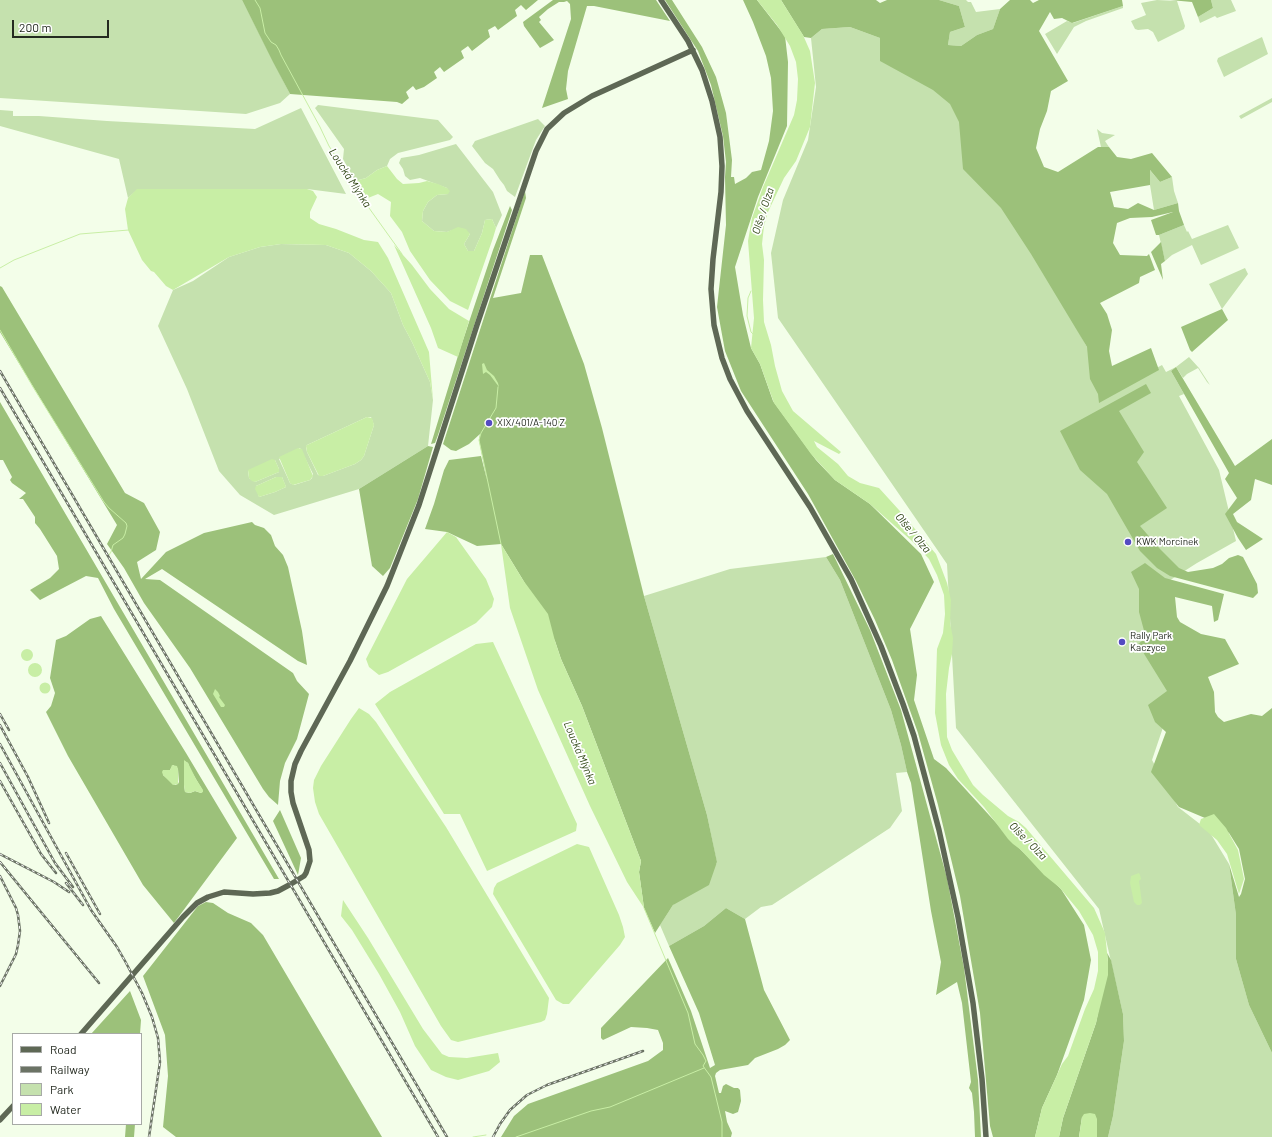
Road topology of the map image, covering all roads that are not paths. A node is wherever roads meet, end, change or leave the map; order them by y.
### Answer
1 (661, 0) edge
2 (693, 50) junction
3 (82, 1033) edge
4 (12, 1107) edge
5 (0, 1120) edge
6 (986, 1137) edge

1 - 2 main road
2 - 3 main road
2 - 6 main road
4 - 5 main road

